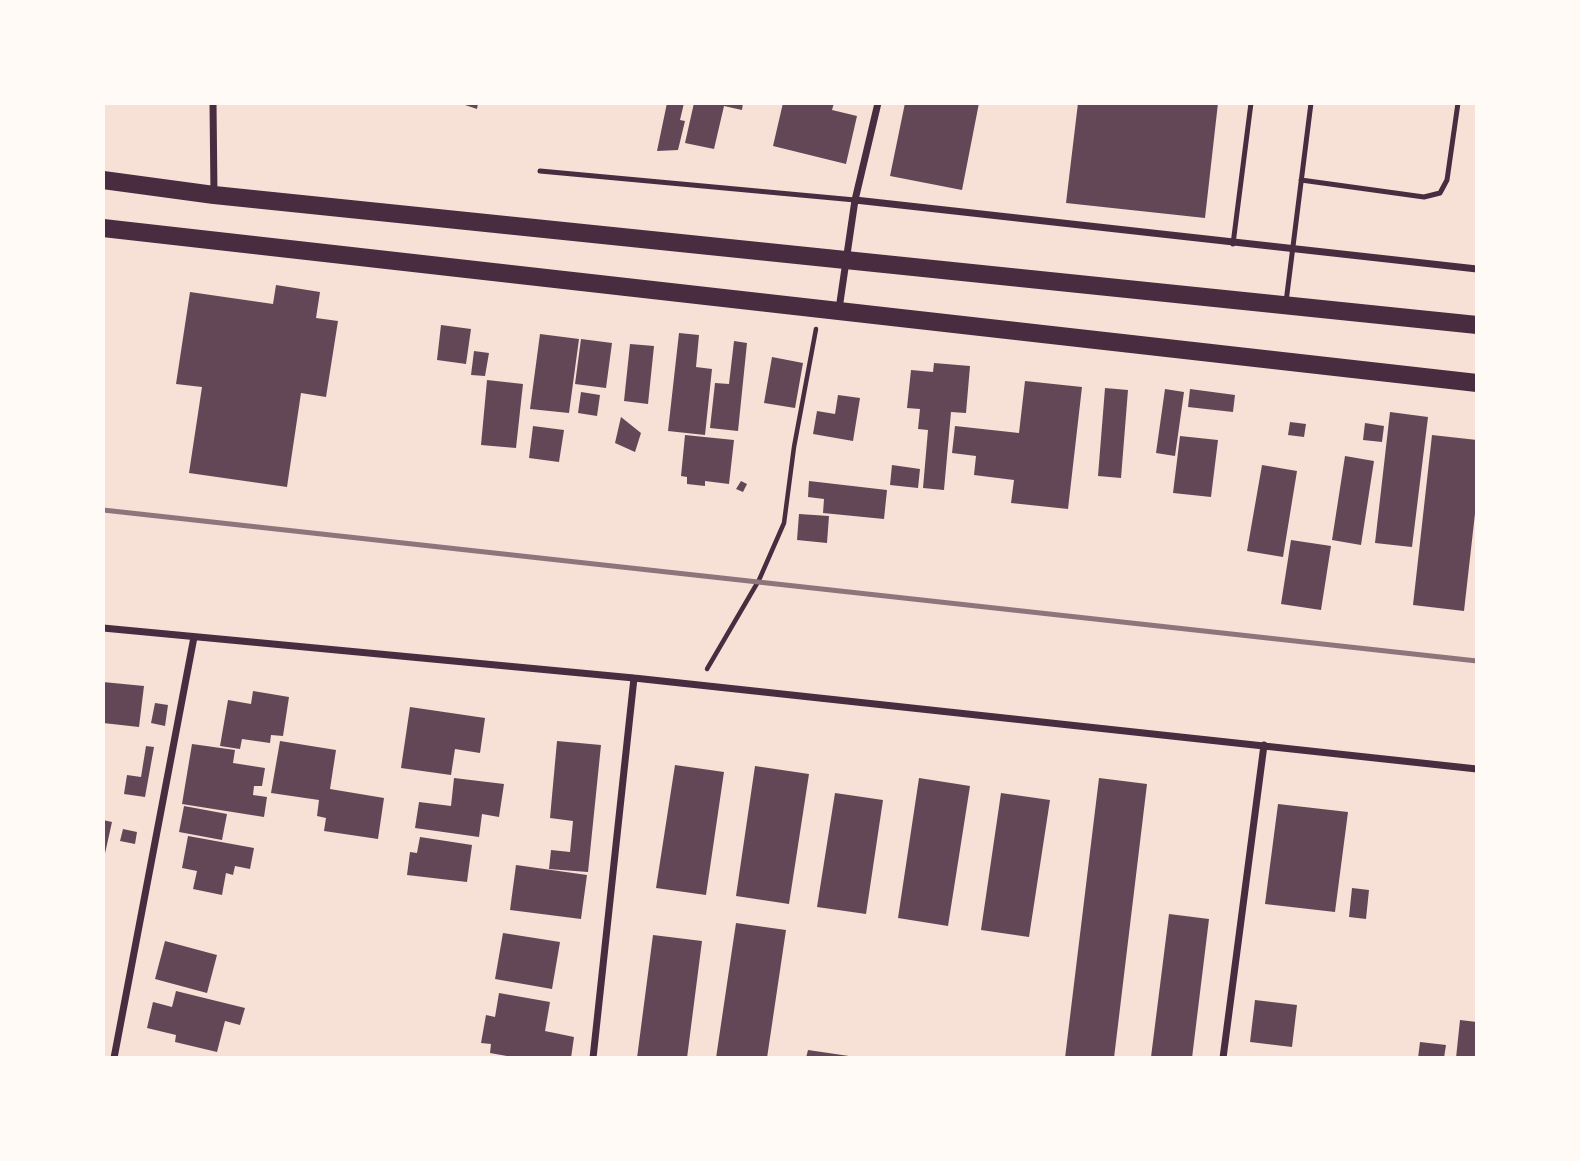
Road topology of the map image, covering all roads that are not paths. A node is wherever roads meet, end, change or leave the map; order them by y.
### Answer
1 (213, 103) edge
2 (878, 103) edge
3 (1251, 103) edge
4 (1311, 103) edge
5 (1458, 103) edge
6 (540, 171) dead end
7 (103, 180) edge
8 (1301, 180) junction
9 (214, 195) junction
10 (856, 200) junction
11 (103, 228) edge
12 (1233, 244) junction
13 (1292, 250) junction
14 (846, 261) junction
15 (1477, 270) edge
16 (1286, 305) junction
17 (839, 310) junction
18 (1477, 325) edge
19 (1477, 383) edge
20 (103, 628) edge
21 (194, 637) junction
22 (634, 678) junction
23 (1264, 745) junction
24 (1477, 769) edge
25 (114, 1058) edge
26 (593, 1058) edge
27 (1223, 1058) edge

1 - 9 street
2 - 10 street
3 - 12 lane
4 - 8 lane
5 - 8 lane
6 - 10 lane
7 - 9 main road
8 - 13 lane
9 - 14 main road
10 - 12 street
10 - 14 street
11 - 17 main road
12 - 13 street
13 - 15 street
13 - 16 lane
14 - 16 main road
14 - 17 street
16 - 18 main road
17 - 19 main road
20 - 21 street
21 - 22 street
21 - 25 street
22 - 23 street
22 - 26 street
23 - 24 street
23 - 27 street

